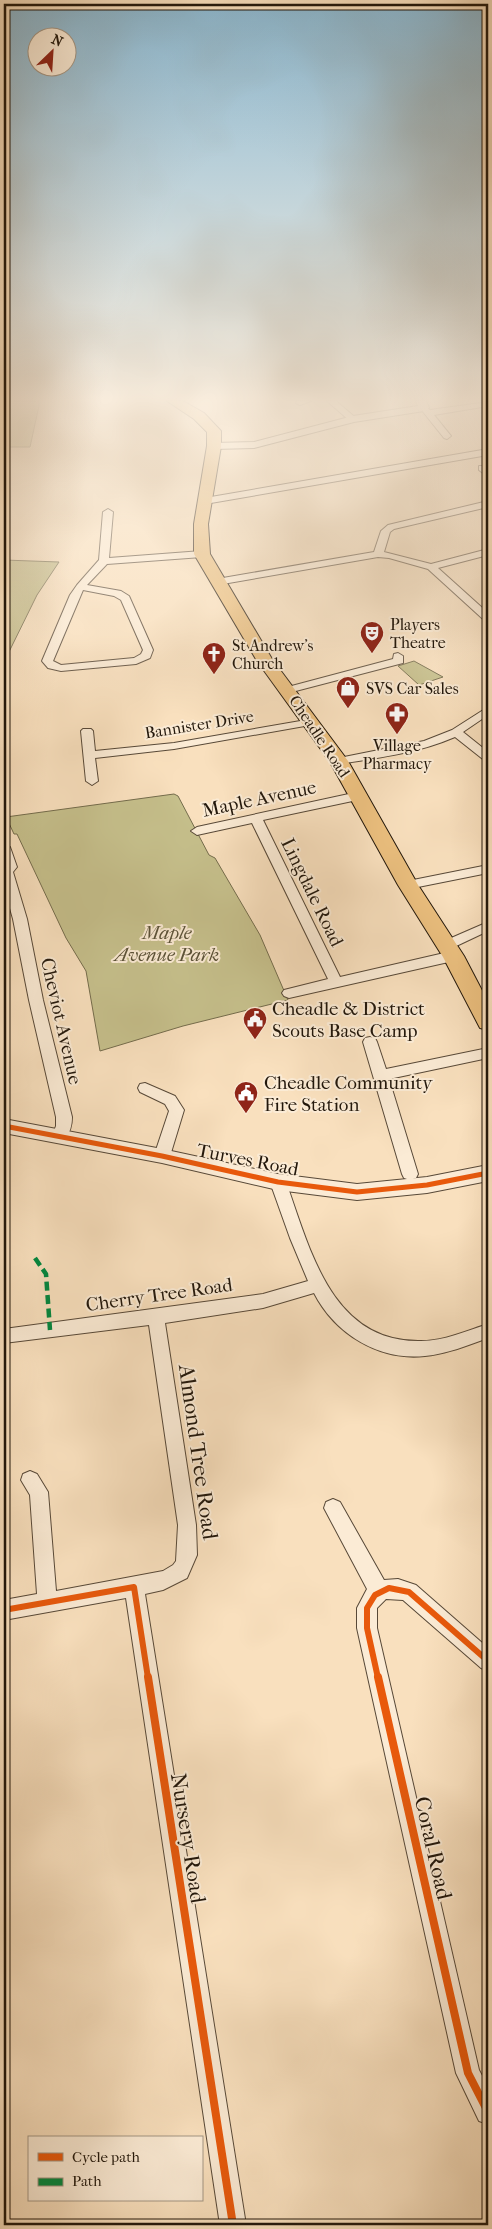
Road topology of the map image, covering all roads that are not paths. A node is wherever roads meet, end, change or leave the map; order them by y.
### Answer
1 (204, 505) edge
2 (484, 505) edge
3 (108, 512) dead end
4 (488, 552) edge
5 (202, 554) junction
6 (378, 554) junction
7 (104, 561) junction
8 (430, 567) junction
9 (217, 582) junction
10 (80, 587) junction
11 (484, 608) edge
12 (488, 618) edge
13 (398, 656) dead end
14 (288, 690) junction
15 (488, 710) edge
16 (312, 722) junction
17 (87, 731) dead end
18 (456, 732) junction
19 (91, 755) junction
20 (488, 758) edge
21 (339, 761) junction
22 (92, 781) dead end
23 (358, 796) junction
24 (256, 818) junction
25 (197, 831) dead end
26 (4, 847) edge
27 (488, 868) edge
28 (408, 884) junction
29 (10, 912) edge
30 (488, 926) edge
31 (450, 950) junction
32 (336, 982) junction
33 (289, 992) dead end
34 (488, 1022) edge
35 (370, 1042) dead end
36 (488, 1053) edge
37 (379, 1076) junction
38 (145, 1088) dead end
39 (4, 1126) edge
40 (60, 1136) junction
41 (162, 1156) junction
42 (488, 1173) edge
43 (410, 1174) dead end
44 (278, 1182) junction
45 (317, 1285) junction
46 (156, 1317) junction
47 (488, 1331) edge
48 (4, 1336) edge
49 (30, 1480) dead end
50 (333, 1508) dead end
51 (134, 1587) junction
52 (379, 1591) junction
53 (47, 1601) junction
54 (4, 1610) edge
55 (488, 1662) edge
56 (488, 2112) edge
57 (233, 2225) edge

1 - 5 main road, Cheadle Road
2 - 6 street
3 - 7 street
4 - 8 street
5 - 7 street
5 - 9 main road, Cheadle Road
6 - 8 street
6 - 9 street
7 - 10 street
8 - 11 street
9 - 14 main road, Cheadle Road
10 - 10 street
11 - 12 street
13 - 14 street
14 - 16 main road, Cheadle Road
15 - 18 street
16 - 19 street, Bannister Drive
16 - 21 main road, Cheadle Road
17 - 19 street
18 - 20 street
18 - 21 street
19 - 22 street
21 - 23 main road, Cheadle Road
23 - 24 street, Maple Avenue
23 - 28 main road, Cheadle Road
24 - 25 street, Maple Avenue
24 - 32 street, Lingdale Road
26 - 29 street, Cheviot Avenue
27 - 28 street
28 - 31 main road, Cheadle Road
29 - 40 street, Cheviot Avenue
30 - 31 street
31 - 32 street
31 - 34 main road, Cheadle Road
32 - 33 street
35 - 37 street
36 - 37 street
37 - 43 street
38 - 41 street
39 - 40 street, Turves Road
40 - 41 street, Turves Road
41 - 44 street, Turves Road
42 - 44 street, Turves Road
44 - 45 street
45 - 46 street, Cherry Tree Road
45 - 47 street
46 - 48 street, Cherry Tree Road
46 - 51 street, Almond Tree Road
49 - 53 street
50 - 52 street
51 - 53 street
51 - 57 street, Nursery Road
52 - 55 street
52 - 56 street, Coral Road
53 - 54 street

